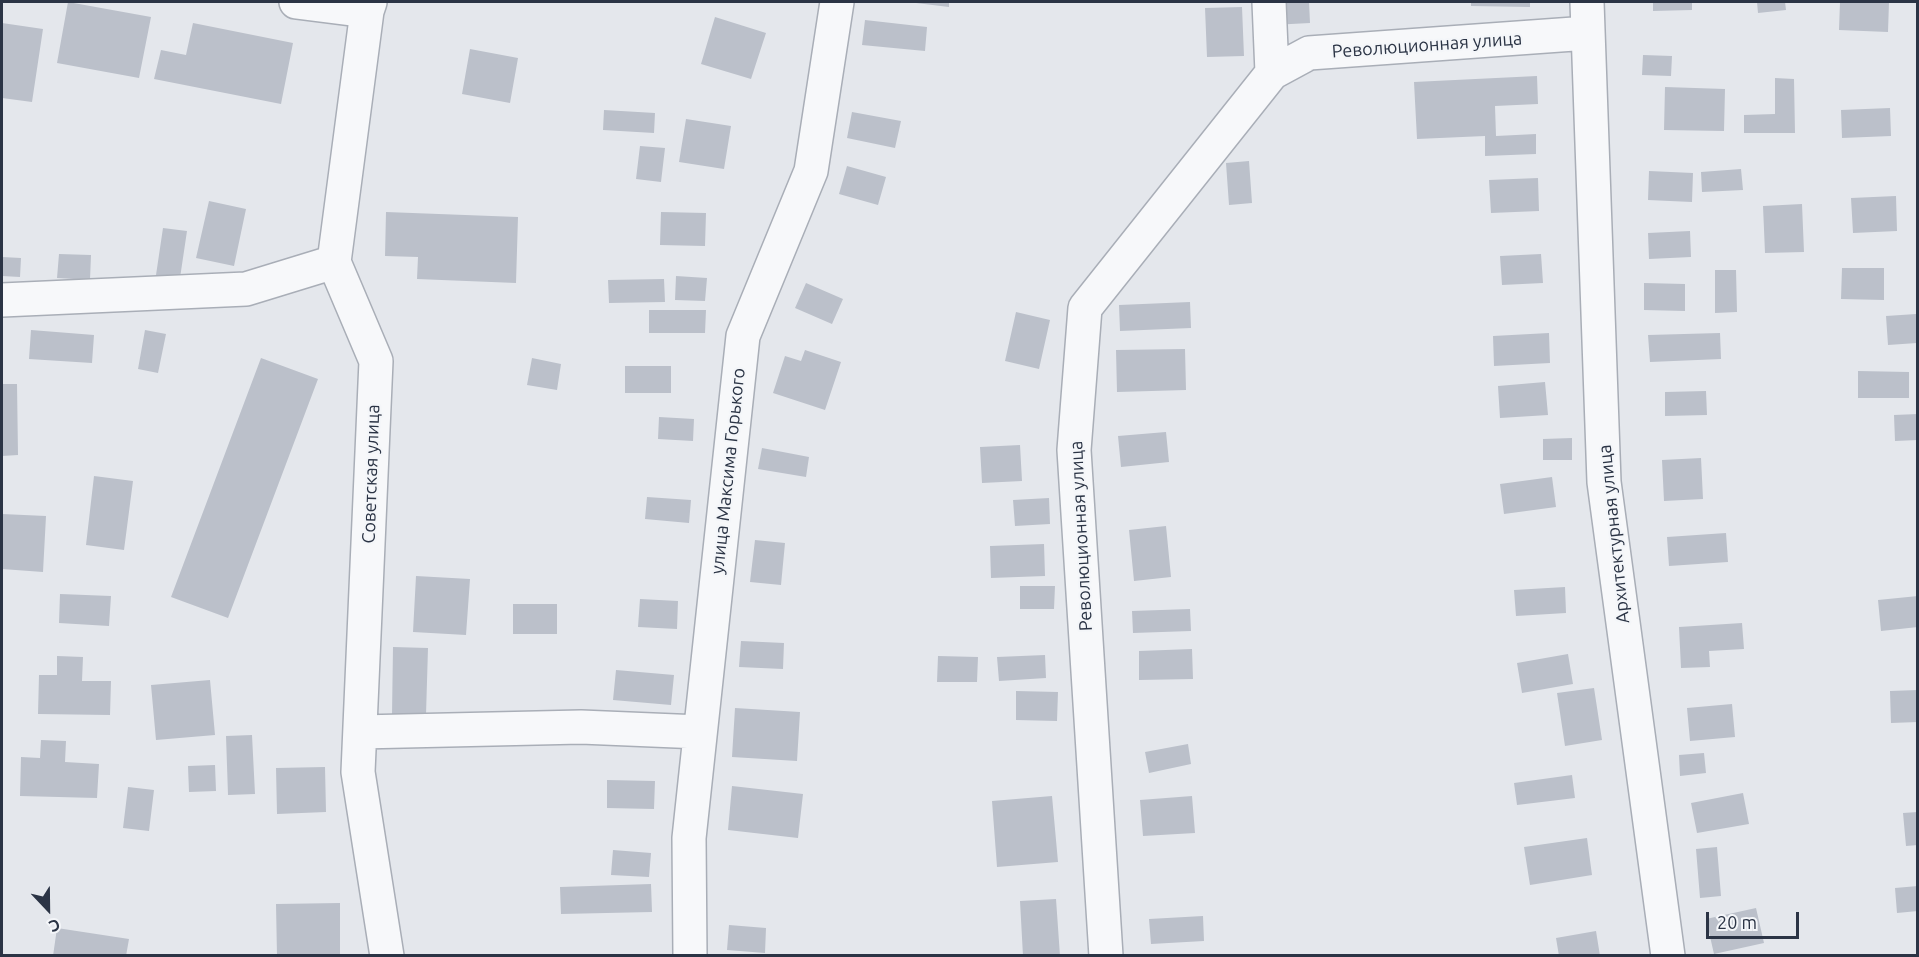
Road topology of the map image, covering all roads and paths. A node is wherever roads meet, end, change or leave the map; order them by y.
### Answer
1 (296, 2) edge
2 (837, 2) edge
3 (1269, 2) edge
4 (368, 6) edge
5 (1587, 17) edge
6 (1272, 73) junction
7 (334, 262) junction
8 (2, 300) edge
9 (360, 732) junction
10 (700, 732) junction
11 (387, 956) edge
12 (690, 956) edge
13 (1106, 956) edge
14 (1668, 956) edge

1 - 4 street
2 - 10 street, улица Максима Горького
3 - 6 street
4 - 7 street
5 - 6 street, Революционная улица
5 - 14 street, Архитектурная улица
6 - 13 street, Революционная улица
7 - 8 street
7 - 9 street, Советская улица
9 - 10 street
9 - 11 street, Советская улица
10 - 12 street, улица Максима Горького

